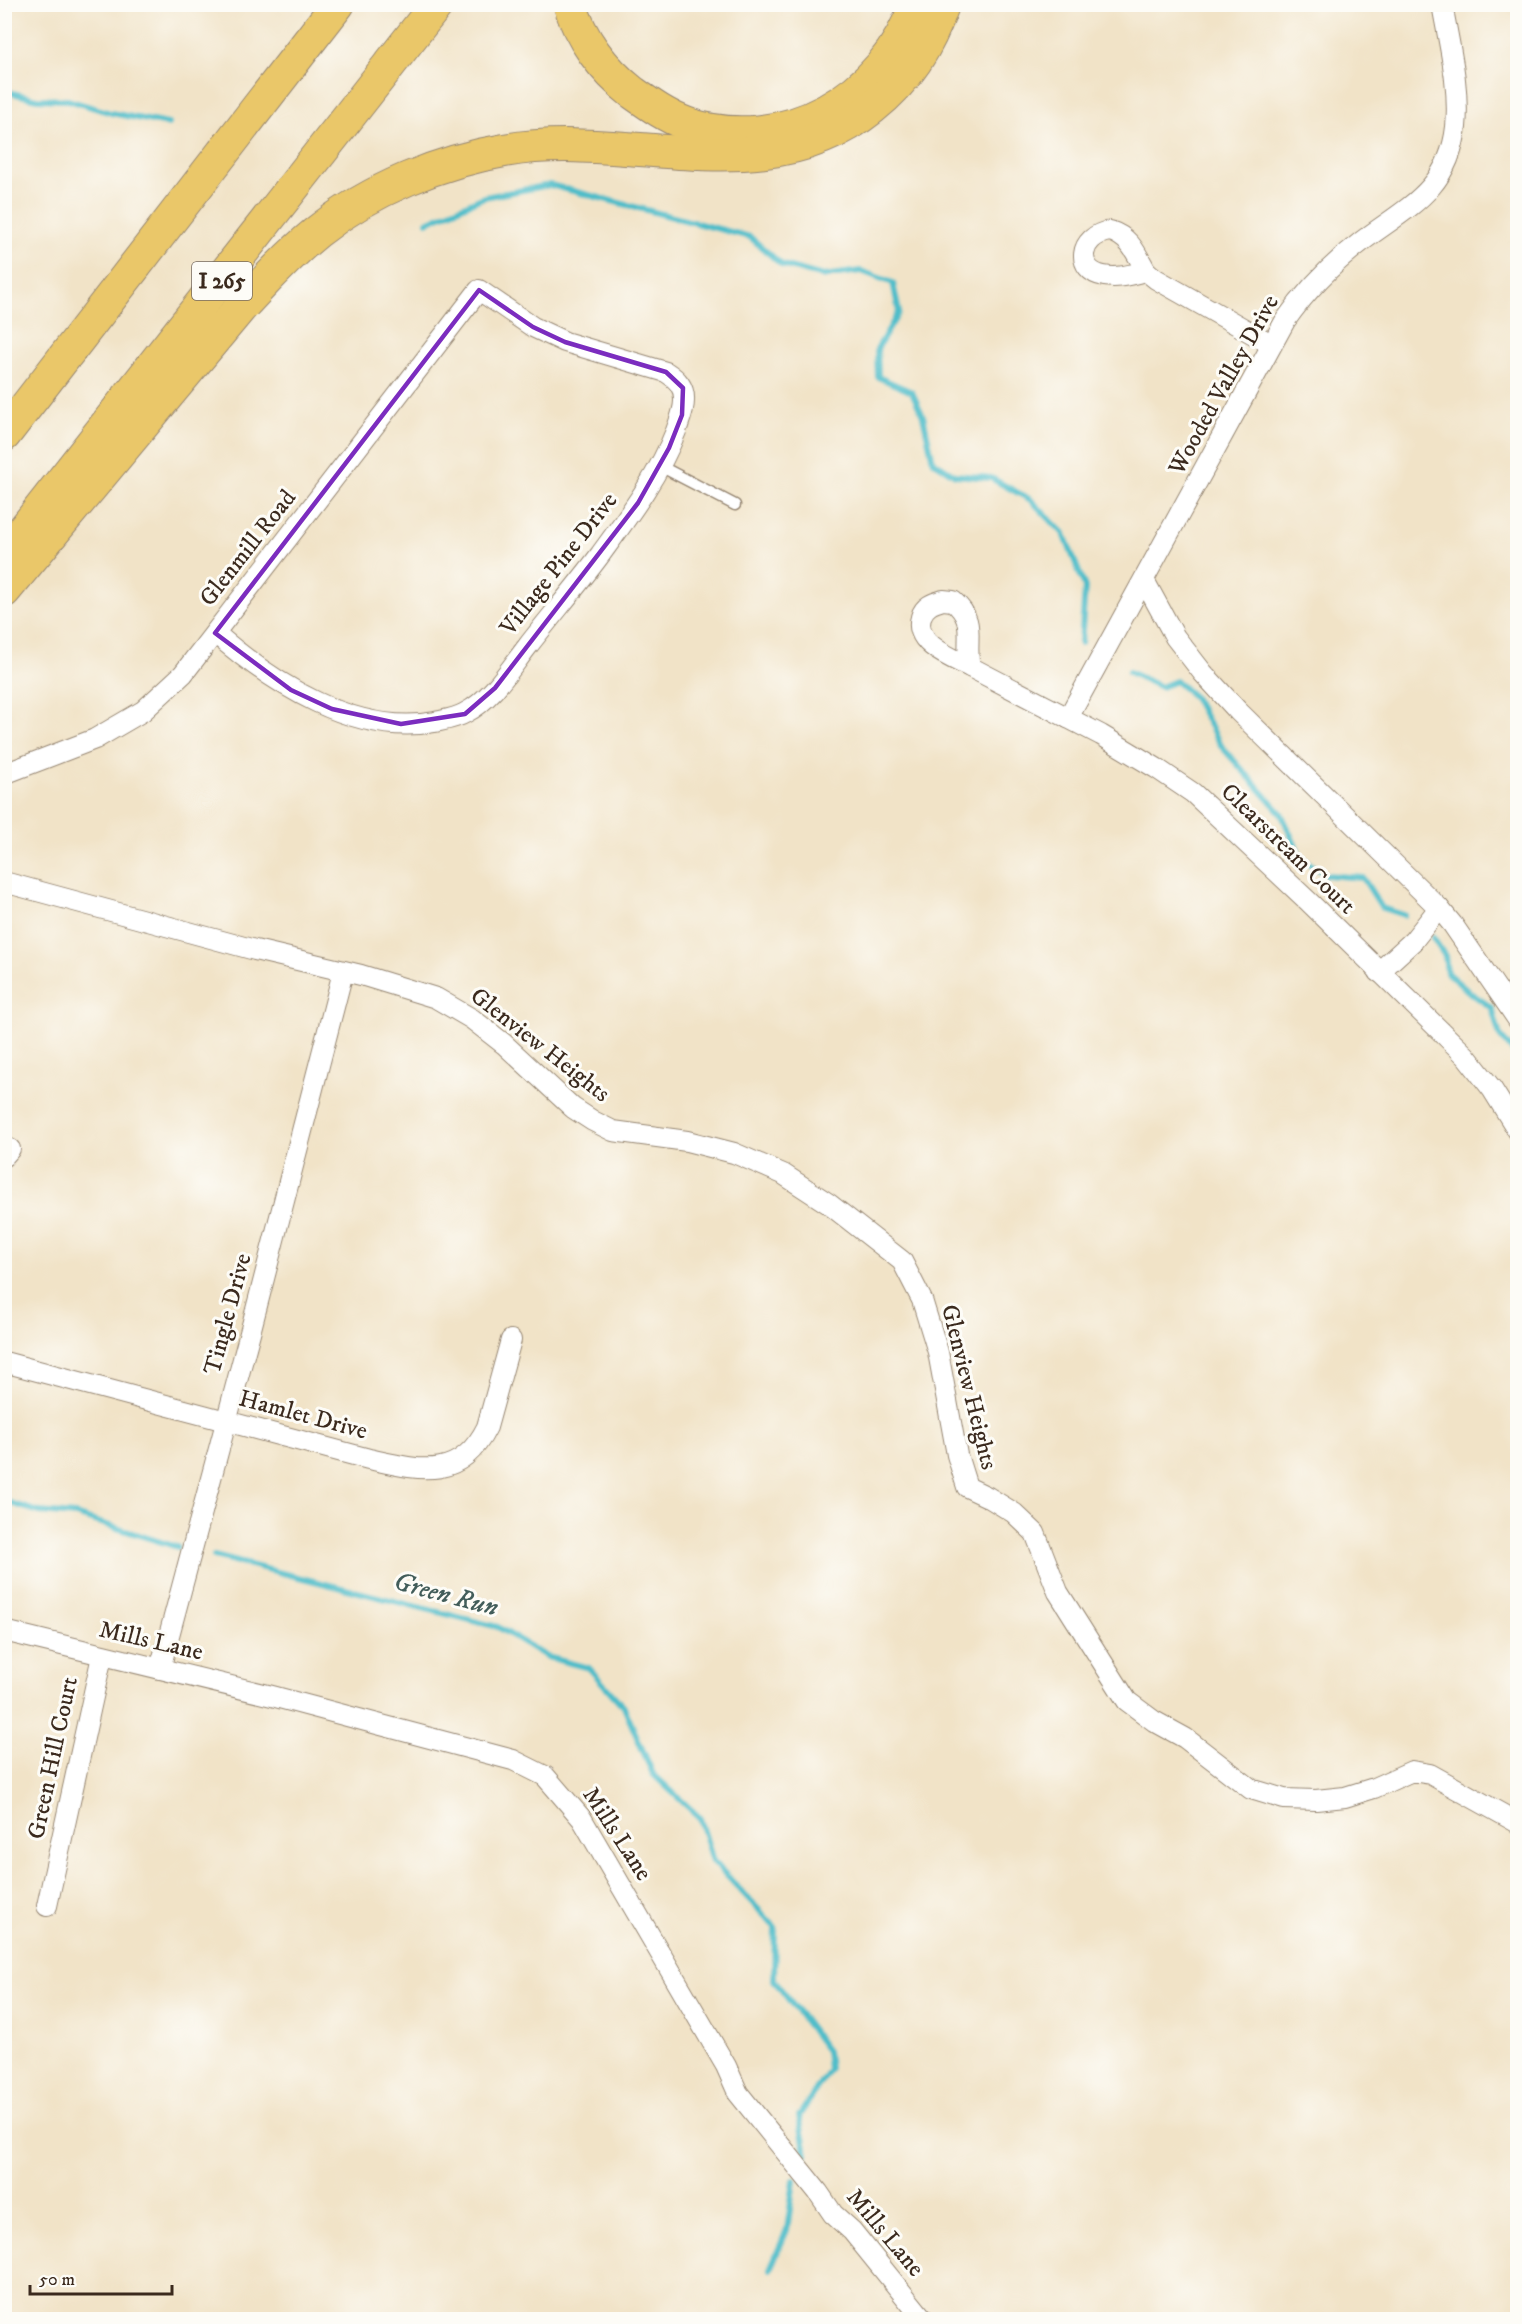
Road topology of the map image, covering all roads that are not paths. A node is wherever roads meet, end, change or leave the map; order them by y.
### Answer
1 (322, 4) edge
2 (338, 4) edge
3 (437, 4) edge
4 (570, 4) edge
5 (916, 4) edge
6 (943, 4) edge
7 (1442, 4) edge
8 (249, 117) junction
9 (1146, 271) dead end
10 (479, 290) joint
11 (1271, 344) junction
12 (4, 435) edge
13 (660, 466) junction
14 (735, 504) dead end
15 (4, 555) edge
16 (1144, 580) junction
17 (4, 591) edge
18 (215, 633) junction
19 (970, 667) dead end
20 (1068, 718) junction
21 (4, 774) edge
22 (4, 882) edge
23 (1439, 908) junction
24 (343, 972) junction
25 (1379, 972) junction
26 (1518, 1020) edge
27 (1518, 1131) edge
28 (511, 1340) dead end
29 (4, 1362) edge
30 (225, 1420) junction
31 (4, 1631) edge
32 (102, 1656) junction
33 (160, 1669) junction
34 (1518, 1823) edge
35 (47, 1906) dead end
36 (924, 2319) edge

1 - 8 highway
2 - 8 highway
3 - 15 highway, I 265
4 - 5 highway
6 - 17 highway
7 - 11 street, Wooded Valley Drive
8 - 12 highway
9 - 11 street
10 - 13 street, Village Pine Drive
10 - 18 street, Glenmill Road
11 - 16 street, Wooded Valley Drive
13 - 14 lane
13 - 18 street, Village Pine Drive
16 - 20 street, Wooded Valley Drive
16 - 23 street
18 - 21 street, Glenmill Road
19 - 20 street, Clearstream Court
20 - 25 street, Clearstream Court
22 - 24 street, Glenview Heights
23 - 25 street
23 - 26 street
24 - 30 street, Tingle Drive
24 - 34 street, Glenview Heights
25 - 27 street, Clearstream Court
28 - 30 street, Hamlet Drive
29 - 30 street, Hamlet Drive
30 - 33 street, Tingle Drive
31 - 32 street, Mills Lane
32 - 33 street, Mills Lane
32 - 35 street, Green Hill Court
33 - 36 street, Mills Lane

